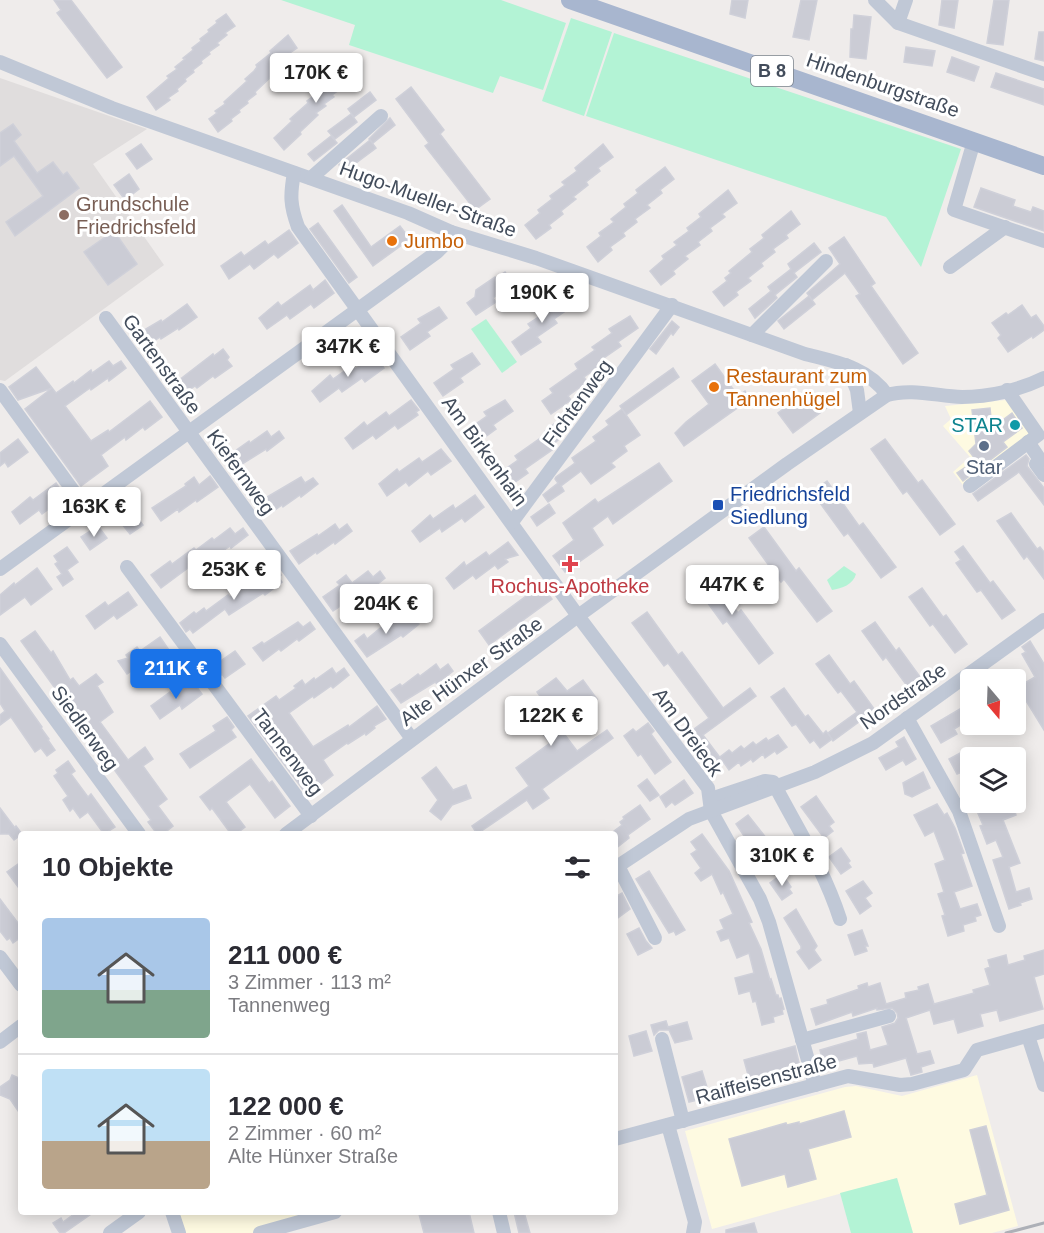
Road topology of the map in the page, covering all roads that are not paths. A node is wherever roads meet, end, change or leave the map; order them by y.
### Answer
1 (570, 0) edge
2 (875, 0) edge
3 (906, 0) edge
4 (898, 23) junction
5 (0, 62) edge
6 (1044, 74) edge
7 (381, 116) dead end
8 (974, 141) junction
9 (1044, 166) edge
10 (294, 173) junction
11 (310, 178) junction
12 (1005, 227) junction
13 (451, 232) junction
14 (1044, 241) edge
15 (826, 261) dead end
16 (950, 267) dead end
17 (672, 306) junction
18 (358, 310) junction
19 (106, 318) dead end
20 (752, 335) junction
21 (846, 365) junction
22 (1044, 378) edge
23 (0, 390) edge
24 (1007, 390) junction
25 (887, 395) junction
26 (860, 413) junction
27 (188, 432) junction
28 (1028, 442) junction
29 (1044, 475) edge
30 (970, 486) dead end
31 (85, 507) junction
32 (512, 522) junction
33 (127, 567) dead end
34 (0, 569) edge
35 (578, 616) junction
36 (1042, 626) edge
37 (0, 644) edge
38 (908, 718) junction
39 (412, 738) junction
40 (775, 787) junction
41 (711, 805) junction
42 (311, 816) junction
43 (137, 831) edge
44 (290, 831) edge
45 (618, 866) edge
46 (618, 871) edge
47 (840, 919) dead end
48 (999, 926) dead end
49 (655, 938) dead end
50 (0, 957) edge
51 (18, 981) edge
52 (889, 1016) dead end
53 (18, 1028) edge
54 (1044, 1031) edge
55 (1028, 1035) junction
56 (662, 1039) dead end
57 (802, 1040) junction
58 (0, 1042) edge
59 (815, 1085) junction
60 (1044, 1085) edge
61 (683, 1121) junction
62 (668, 1125) junction
63 (618, 1138) edge
64 (135, 1215) edge
65 (173, 1215) edge
66 (324, 1215) edge
67 (499, 1215) edge
68 (694, 1228) edge
69 (110, 1233) edge
70 (179, 1233) edge
71 (260, 1233) edge
72 (504, 1233) edge

1 - 8 main road, Hindenburgstraße / B 8
2 - 4 street
3 - 4 street
4 - 6 street
5 - 10 street, Hugo-Mueller-Straße
7 - 11 street
8 - 9 main road, Hindenburgstraße / B 8
8 - 12 street
10 - 11 street, Hugo-Mueller-Straße
10 - 18 street, Am Birkenhain
11 - 13 street, Hugo-Mueller-Straße
12 - 14 street
12 - 16 street
13 - 17 street, Hugo-Mueller-Straße
13 - 18 street, Gartenstraße
15 - 20 street
17 - 20 street, Hugo-Mueller-Straße
17 - 32 street, Fichtenweg
18 - 27 street, Gartenstraße
18 - 32 street, Am Birkenhain
19 - 27 street, Gartenstraße
20 - 21 street, Hugo-Mueller-Straße
21 - 25 street, Hugo-Mueller-Straße
21 - 26 street
22 - 24 street
23 - 31 street
24 - 25 street
24 - 28 street
25 - 26 street, Alte Hünxer Straße
26 - 35 street, Alte Hünxer Straße
27 - 31 street, Gartenstraße
27 - 39 street, Kiefernweg
28 - 29 street
28 - 30 street
31 - 34 street, Gartenstraße
32 - 35 street, Am Birkenhain
33 - 42 street, Tannenweg
35 - 39 street, Alte Hünxer Straße
35 - 41 street, Am Dreieck
36 - 38 street, Nordstraße
37 - 43 street, Siedlerweg
38 - 40 street, Nordstraße
38 - 48 street
39 - 42 street, Alte Hünxer Straße
40 - 41 street, Nordstraße
40 - 47 street
41 - 45 street, Nordstraße
41 - 57 street, Am Dreieck
42 - 44 street, Alte Hünxer Straße
46 - 49 street
50 - 51 street
52 - 57 street
53 - 58 street
54 - 55 street
55 - 59 street, Raiffeisenstraße
55 - 60 street
56 - 61 street, Raiffeisenstraße
57 - 59 street, Am Dreieck
59 - 61 street, Raiffeisenstraße
61 - 62 street, Raiffeisenstraße
62 - 63 street, Raiffeisenstraße
62 - 68 street
64 - 69 street
65 - 70 street
66 - 71 street
67 - 72 street

